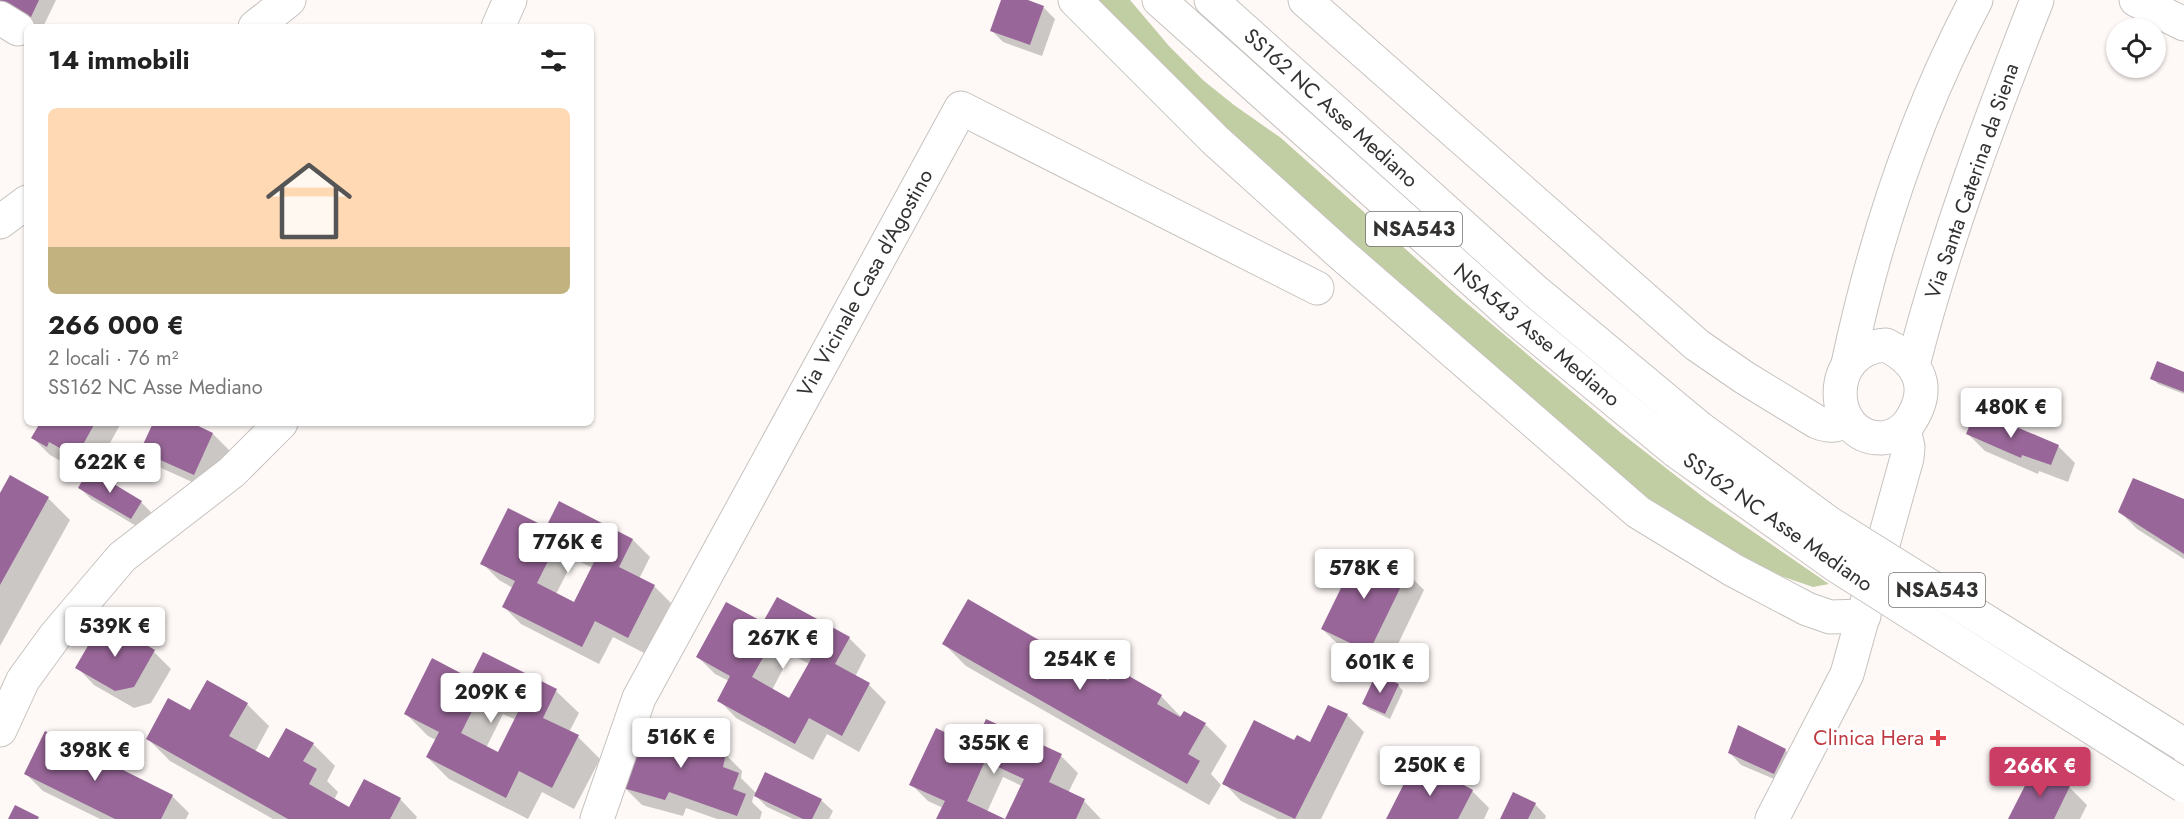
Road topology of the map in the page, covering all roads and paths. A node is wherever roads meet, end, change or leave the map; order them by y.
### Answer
1 (290, 0) edge
2 (510, 0) edge
3 (1075, 0) edge
4 (1159, 0) edge
5 (1211, 0) edge
6 (1305, 0) edge
7 (1976, 0) edge
8 (2037, 0) edge
9 (2136, 0) edge
10 (259, 24) edge
11 (499, 24) edge
12 (2184, 24) edge
13 (24, 204) edge
14 (0, 222) edge
15 (1317, 288) dead end
16 (1848, 364) junction
17 (1913, 365) junction
18 (278, 426) edge
19 (1876, 429) junction
20 (1676, 451) joint
21 (1864, 616) junction
22 (0, 730) edge
23 (2184, 745) edge
24 (2184, 786) edge
25 (597, 819) edge
26 (1772, 819) edge

1 - 10 main road
2 - 11 main road
3 - 21 main road
4 - 20 main road, NSA543 Asse Mediano / NSA543
5 - 23 main road, SS162 NC Asse Mediano / NSA543, bridge
6 - 19 main road
7 - 16 main road
8 - 17 main road, Via Santa Caterina da Siena
9 - 12 main road
13 - 14 main road
15 - 25 main road, Via Vicinale Casa d'Agostino
16 - 17 main road
16 - 19 main road
17 - 19 main road
18 - 22 main road
19 - 21 main road
20 - 24 main road, SS162 NC Asse Mediano, bridge
21 - 26 main road

